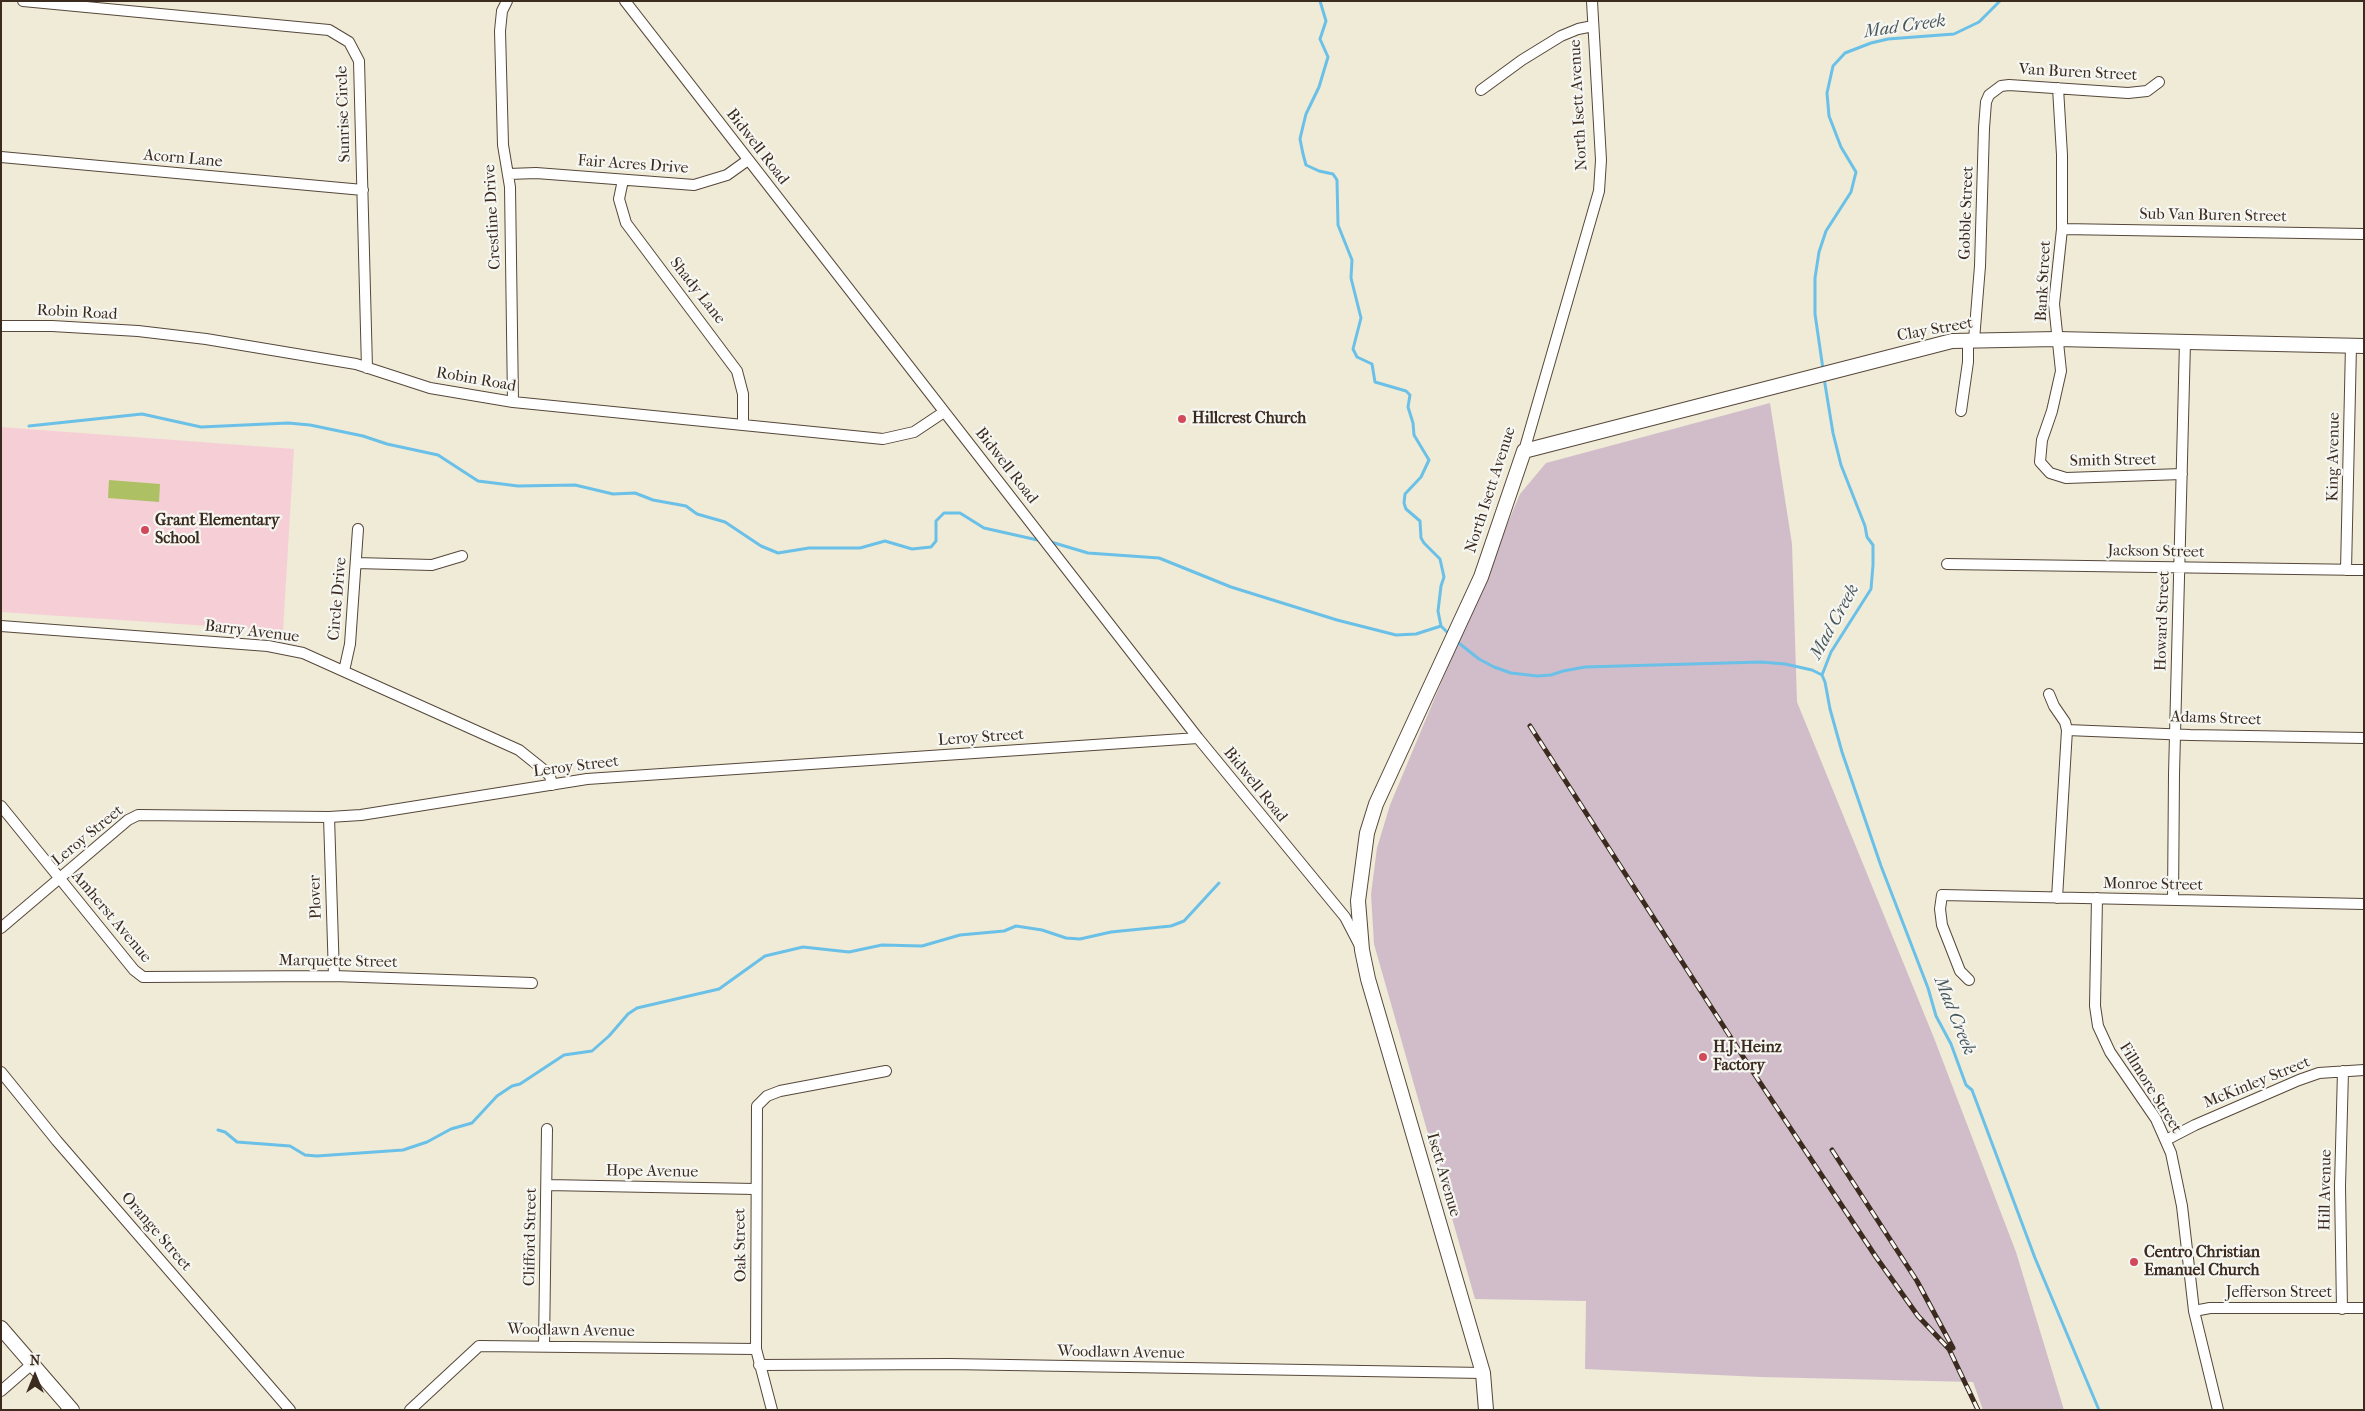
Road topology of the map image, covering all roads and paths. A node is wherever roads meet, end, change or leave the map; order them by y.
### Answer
1 (23, 1) edge
2 (507, 1) edge
3 (625, 1) edge
4 (1592, 1) edge
5 (1593, 26) junction
6 (2159, 82) dead end
7 (2058, 88) junction
8 (1481, 90) dead end
9 (1994, 91) joint
10 (1, 157) edge
11 (748, 160) junction
12 (509, 174) junction
13 (623, 180) junction
14 (362, 190) junction
15 (2062, 229) junction
16 (2364, 234) edge
17 (1, 326) edge
18 (2057, 339) junction
19 (1971, 340) junction
20 (2185, 342) junction
21 (2357, 345) edge
22 (367, 368) junction
23 (513, 402) junction
24 (1961, 411) dead end
25 (944, 412) junction
26 (743, 425) junction
27 (1524, 451) junction
28 (2046, 470) joint
29 (2182, 474) junction
30 (358, 529) dead end
31 (462, 556) dead end
32 (356, 562) junction
33 (1947, 564) dead end
34 (2180, 567) junction
35 (2346, 570) junction
36 (2364, 570) edge
37 (1, 626) edge
38 (344, 671) junction
39 (2049, 694) dead end
40 (2067, 730) junction
41 (2176, 733) junction
42 (1198, 738) junction
43 (2364, 738) edge
44 (552, 784) junction
45 (1, 806) edge
46 (329, 817) junction
47 (59, 878) junction
48 (2057, 898) junction
49 (2097, 898) junction
50 (2173, 900) junction
51 (2364, 904) edge
52 (1, 928) edge
53 (1362, 950) junction
54 (334, 976) junction
55 (143, 977) joint
56 (1969, 980) dead end
57 (532, 983) dead end
58 (2364, 1070) edge
59 (886, 1071) dead end
60 (2343, 1071) junction
61 (1, 1072) edge
62 (547, 1129) dead end
63 (2166, 1140) junction
64 (547, 1185) junction
65 (755, 1189) junction
66 (2364, 1308) edge
67 (2342, 1309) junction
68 (2194, 1311) junction
69 (1, 1328) edge
70 (544, 1346) junction
71 (756, 1349) junction
72 (32, 1364) junction
73 (759, 1365) junction
74 (1483, 1373) junction
75 (1, 1391) edge
76 (72, 1410) edge
77 (290, 1410) edge
78 (410, 1410) edge
79 (772, 1410) edge
80 (1486, 1410) edge
81 (2218, 1410) edge

1 - 14 street, Sunrise Circle
2 - 12 street, Crestline Drive
3 - 11 street, Bidwell Road
4 - 5 street
5 - 8 street
5 - 27 street, North Isett Avenue
6 - 7 street, Van Buren Street
7 - 9 street, Van Buren Street
7 - 15 street, Bank Street
9 - 19 street, Gobble Street
10 - 14 street, Acorn Lane
11 - 13 street, Fair Acres Drive
11 - 25 street, Bidwell Road
12 - 13 street, Fair Acres Drive
12 - 23 street, Crestline Drive
13 - 26 street, Shady Lane
14 - 22 street, Sunrise Circle
15 - 16 street, Sub Van Buren Street
15 - 18 street, Bank Street
17 - 22 street, Robin Road
18 - 19 main road, Clay Street
18 - 20 main road, Clay Street
18 - 28 street, Bank Street
19 - 24 street, Gobble Street
19 - 27 main road, Clay Street
20 - 21 main road, Clay Street
20 - 29 street, Howard Street
21 - 35 street, King Avenue
22 - 23 street, Robin Road
23 - 26 street, Robin Road
25 - 26 street, Robin Road
25 - 42 street, Bidwell Road
27 - 53 main road, North Isett Avenue
28 - 29 street, Smith Street
29 - 34 street, Howard Street
30 - 32 street, Circle Drive
31 - 32 street
32 - 38 street, Circle Drive
33 - 34 street, Jackson Street
34 - 35 street, Jackson Street
34 - 41 street, Howard Street
35 - 36 street, Jackson Street
37 - 38 street, Barry Avenue
38 - 44 street, Barry Avenue
39 - 40 street
40 - 41 street, Adams Street
40 - 48 street
41 - 43 street, Adams Street
41 - 50 street, Howard Street
42 - 44 street, Leroy Street
42 - 53 street, Bidwell Road
44 - 46 street, Leroy Street
45 - 47 street, Amherst Avenue
46 - 47 street, Leroy Street
46 - 54 street, Plover
47 - 52 street, Leroy Street
47 - 55 street, Amherst Avenue
48 - 49 street, Monroe Street
48 - 56 street, Monroe Street
49 - 50 street, Monroe Street
49 - 63 street, Fillmore Street
50 - 51 street, Monroe Street
53 - 74 main road, Isett Avenue
54 - 55 street, Marquette Street
54 - 57 street, Marquette Street
58 - 60 street, McKinley Street
59 - 65 street, Oak Street
60 - 63 street, McKinley Street
60 - 67 street, Hill Avenue
61 - 77 street, Orange Street
62 - 64 street, Clifford Street
63 - 68 street, Fillmore Street
64 - 65 street, Hope Avenue
64 - 70 street, Clifford Street
65 - 71 street, Oak Street
66 - 67 street, Jefferson Street
67 - 68 street, Jefferson Street
68 - 81 street, Fillmore Street
69 - 72 main road
70 - 71 street, Woodlawn Avenue
70 - 78 street, Woodlawn Avenue
71 - 73 street, Oak Street
72 - 75 street
72 - 76 main road
73 - 74 street, Woodlawn Avenue
73 - 79 street, Oak Street
74 - 80 main road, Isett Avenue

